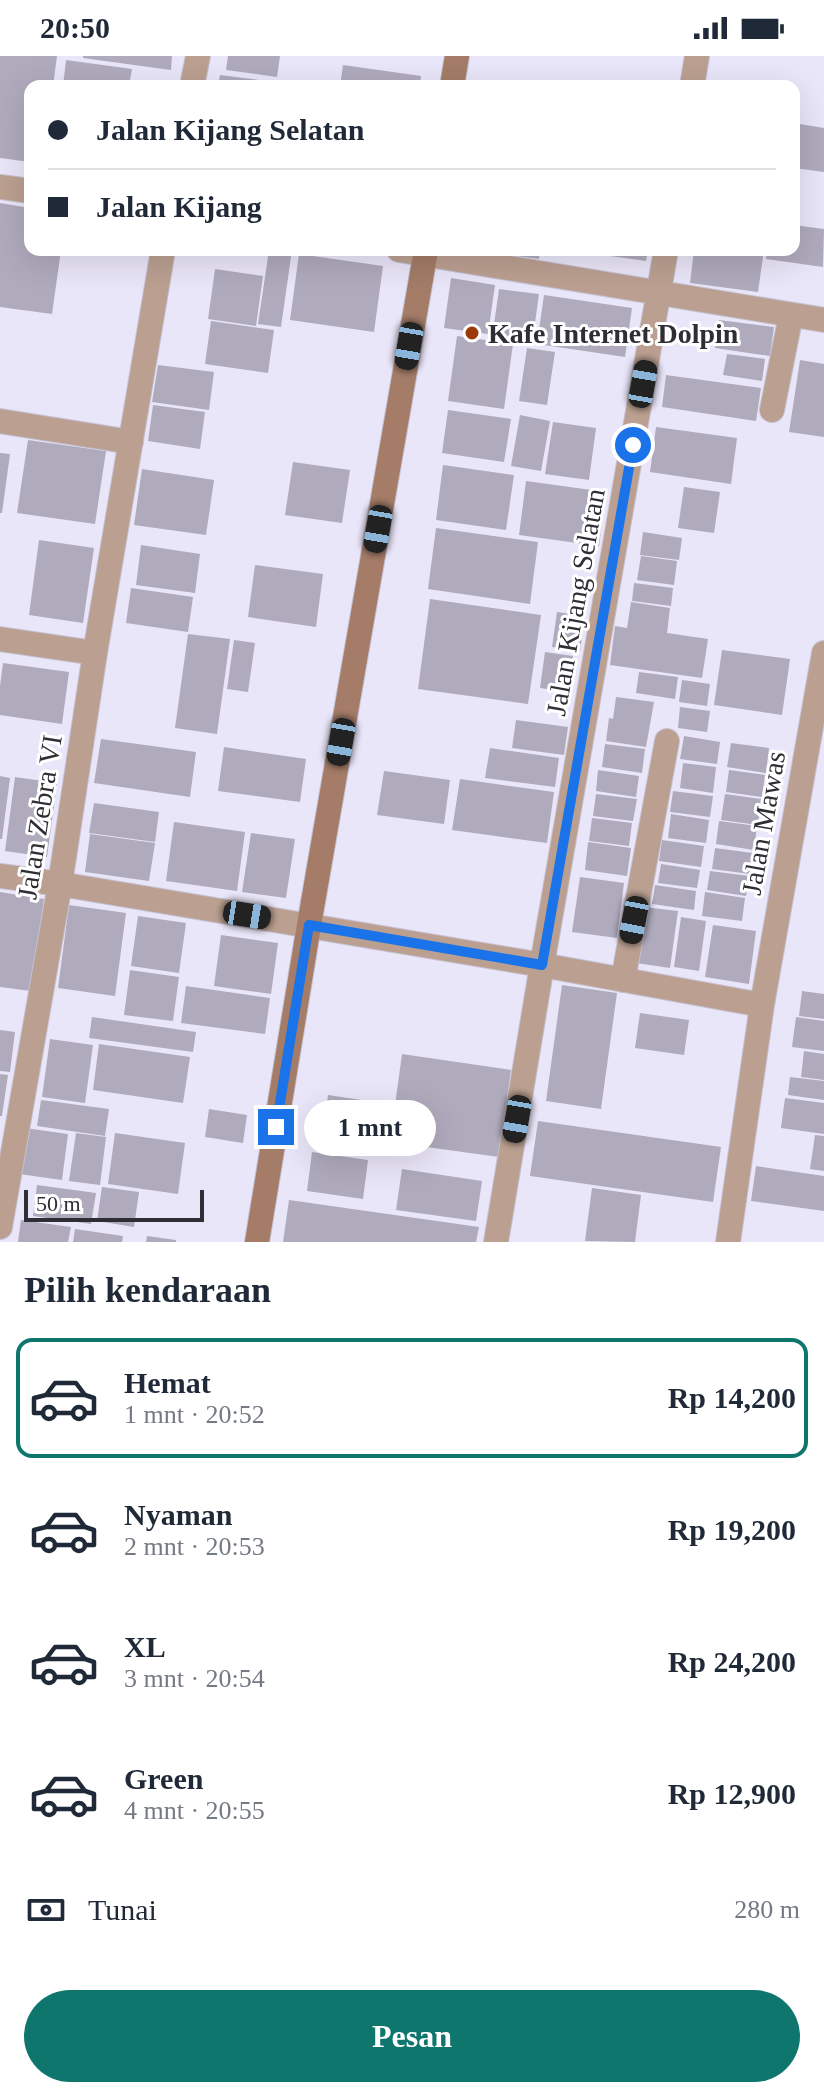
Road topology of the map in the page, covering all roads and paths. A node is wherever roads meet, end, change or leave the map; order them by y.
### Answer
1 (198, 56) edge
2 (457, 56) edge
3 (697, 56) edge
4 (193, 80) edge
5 (453, 80) edge
6 (693, 80) edge
7 (0, 187) edge
8 (24, 190) edge
9 (162, 256) edge
10 (424, 256) edge
11 (448, 256) edge
12 (665, 256) edge
13 (659, 293) junction
14 (791, 315) junction
15 (824, 320) edge
16 (772, 410) dead end
17 (0, 421) edge
18 (131, 442) junction
19 (0, 639) edge
20 (95, 653) junction
21 (824, 653) edge
22 (667, 741) dead end
23 (0, 876) edge
24 (60, 884) junction
25 (309, 925) junction
26 (542, 965) junction
27 (623, 980) junction
28 (762, 1005) junction
29 (0, 1227) edge
30 (257, 1242) edge
31 (496, 1242) edge
32 (728, 1242) edge

1 - 4 street
2 - 5 street
3 - 6 street
7 - 8 street
9 - 18 street, Jalan Zebra VI
10 - 25 street
11 - 13 street
12 - 13 street, Jalan Kijang Selatan
13 - 14 street
13 - 26 street, Jalan Kijang Selatan
14 - 15 street
14 - 16 street
17 - 18 street
18 - 20 street, Jalan Zebra VI
19 - 20 street
20 - 24 street, Jalan Zebra VI
21 - 28 street, Jalan Mawas
22 - 27 street
23 - 24 street
24 - 25 street
24 - 29 street, Jalan Zebra VI
25 - 26 street
25 - 30 street
26 - 27 street
26 - 31 street, Jalan Kijang Selatan
27 - 28 street
28 - 32 street, Jalan Mawas

